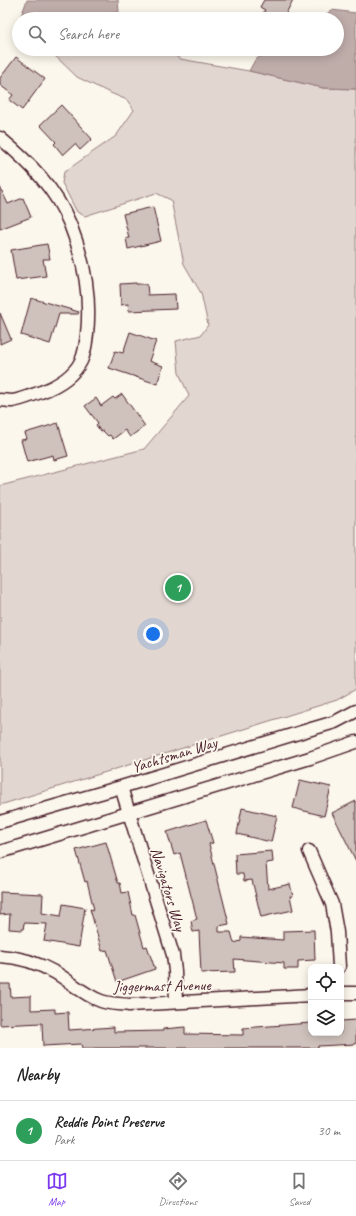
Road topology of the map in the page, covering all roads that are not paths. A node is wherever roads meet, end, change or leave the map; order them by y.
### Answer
1 (0, 138) edge
2 (0, 400) edge
3 (356, 711) edge
4 (356, 742) edge
5 (121, 787) junction
6 (129, 812) junction
7 (0, 822) edge
8 (309, 851) dead end
9 (0, 852) edge
10 (0, 956) edge
11 (339, 964) edge
12 (344, 993) edge
13 (356, 993) edge
14 (308, 995) edge
15 (176, 1002) junction

1 - 2 street
3 - 5 street, Yachtsman Way
4 - 6 street
5 - 6 street, Navigators Way
5 - 7 street, Yachtsman Way
6 - 9 street
6 - 15 street, Navigators Way
8 - 11 street
10 - 15 street, Jiggermast Avenue
12 - 13 street
14 - 15 street, Jiggermast Avenue

